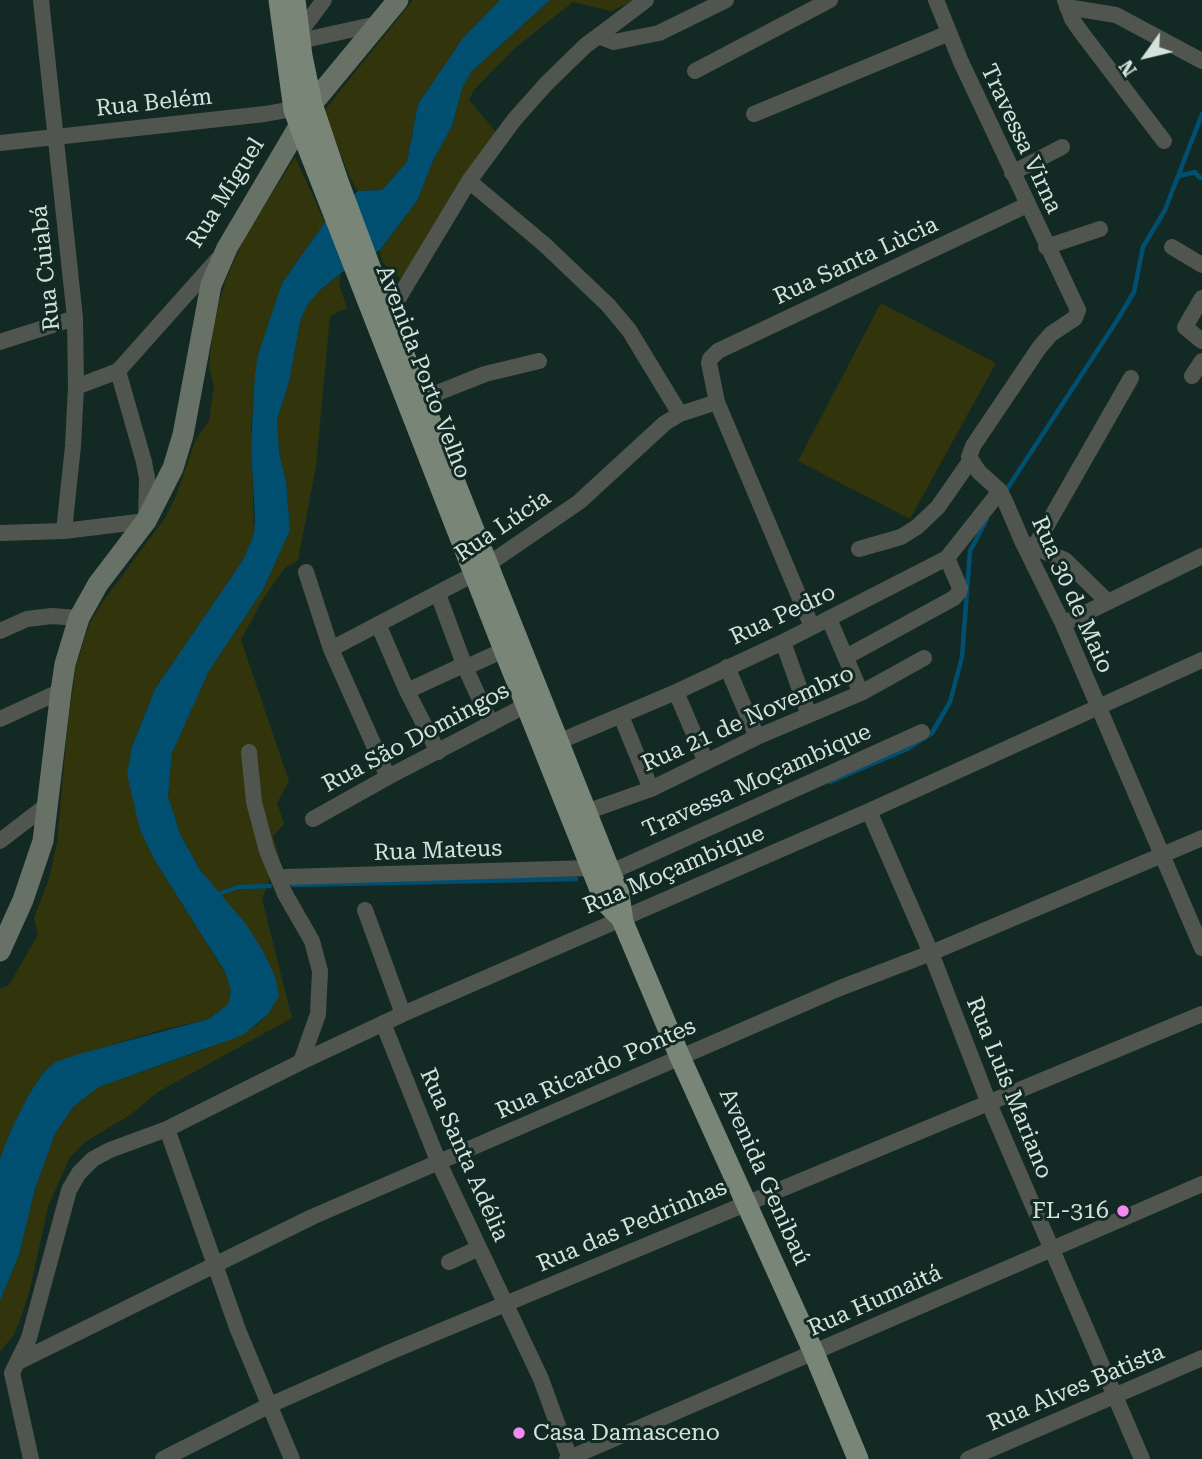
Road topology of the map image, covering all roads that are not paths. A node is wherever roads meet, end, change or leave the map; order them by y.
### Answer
1 (41, 0) edge
2 (279, 0) edge
3 (295, 0) edge
4 (324, 0) edge
5 (398, 0) edge
6 (646, 0) edge
7 (726, 0) edge
8 (830, 0) edge
9 (936, 0) edge
10 (1066, 3) edge
11 (377, 24) junction
12 (949, 33) junction
13 (300, 36) junction
14 (598, 36) junction
15 (1202, 61) edge
16 (695, 71) dead end
17 (302, 113) junction
18 (754, 114) dead end
19 (55, 137) junction
20 (1164, 141) dead end
21 (0, 143) edge
22 (1062, 147) dead end
23 (1012, 173) junction
24 (469, 181) junction
25 (1027, 205) junction
26 (1100, 229) dead end
27 (1046, 247) junction
28 (1171, 247) dead end
29 (227, 248) junction
30 (361, 265) junction
31 (1202, 265) edge
32 (1202, 298) edge
33 (385, 307) junction
34 (75, 317) junction
35 (1202, 341) edge
36 (0, 342) edge
37 (538, 361) dead end
38 (1202, 361) edge
39 (118, 371) junction
40 (1192, 376) dead end
41 (1131, 378) dead end
42 (76, 387) junction
43 (422, 399) junction
44 (717, 401) junction
45 (680, 414) junction
46 (970, 461) junction
47 (1000, 491) junction
48 (146, 521) junction
49 (64, 531) junction
50 (0, 533) edge
51 (1029, 545) junction
52 (859, 549) dead end
53 (1202, 556) edge
54 (947, 558) junction
55 (481, 569) junction
56 (306, 572) dead end
57 (438, 594) junction
58 (1108, 602) junction
59 (79, 618) junction
60 (829, 620) junction
61 (1063, 624) junction
62 (378, 625) junction
63 (812, 627) junction
64 (0, 631) edge
65 (783, 642) junction
66 (331, 649) junction
67 (504, 650) junction
68 (846, 657) junction
69 (924, 658) dead end
70 (1202, 660) edge
71 (465, 667) junction
72 (727, 667) junction
73 (61, 691) junction
74 (407, 691) junction
75 (676, 692) junction
76 (861, 694) junction
77 (533, 702) junction
78 (1097, 707) junction
79 (809, 715) junction
80 (621, 716) junction
81 (0, 719) edge
82 (491, 724) junction
83 (922, 732) dead end
84 (757, 737) junction
85 (558, 742) junction
86 (249, 752) dead end
87 (438, 752) junction
88 (706, 762) junction
89 (388, 777) junction
90 (651, 789) junction
91 (47, 805) junction
92 (869, 811) junction
93 (586, 812) junction
94 (313, 819) dead end
95 (1202, 838) edge
96 (0, 841) edge
97 (1161, 856) junction
98 (601, 870) junction
99 (286, 877) dead end
100 (365, 910) dead end
101 (621, 918) junction
102 (1202, 948) edge
103 (0, 951) edge
104 (931, 953) junction
105 (403, 1014) junction
106 (1202, 1014) edge
107 (383, 1023) junction
108 (680, 1057) junction
109 (301, 1062) junction
110 (988, 1101) junction
111 (167, 1129) junction
112 (439, 1163) junction
113 (1202, 1184) edge
114 (747, 1202) junction
115 (479, 1248) junction
116 (1051, 1248) junction
117 (449, 1262) dead end
118 (216, 1265) junction
119 (507, 1303) junction
120 (814, 1353) junction
121 (1202, 1358) edge
122 (18, 1362) junction
123 (1114, 1395) junction
124 (270, 1405) junction
125 (31, 1459) edge
126 (163, 1459) edge
127 (292, 1459) edge
128 (569, 1459) edge
129 (858, 1459) edge
130 (968, 1459) edge
131 (1142, 1459) edge

1 - 19 street, Rua Cuiabá
2 - 17 main road
3 - 13 main road
4 - 13 street
5 - 11 main road, Rua Miguel
6 - 14 street
7 - 14 street
8 - 16 street
9 - 12 street, Travessa Virna
10 - 15 street
10 - 20 street
11 - 13 street
11 - 17 main road, Rua Miguel
12 - 18 street
12 - 23 street, Travessa Virna
13 - 17 main road
14 - 24 street
17 - 19 street, Rua Belém
17 - 29 main road, Rua Miguel
17 - 30 main road, Avenida Porto Velho
19 - 21 street, Rua Belém
19 - 34 street, Rua Cuiabá
22 - 23 street
23 - 25 street, Travessa Virna
24 - 33 street
24 - 45 street
25 - 27 street, Travessa Virna
25 - 44 street, Rua Santa Lùcia
26 - 27 street
27 - 46 street, Travessa Virna
28 - 31 street
29 - 39 street, Rua Miguel
29 - 48 main road
30 - 33 main road, Avenida Porto Velho
30 - 55 main road, Avenida Porto Velho
32 - 35 street
33 - 43 main road, Avenida Porto Velho
34 - 36 street
34 - 42 street, Rua Cuiabá
37 - 43 street
38 - 40 street
39 - 42 street, Rua Miguel
39 - 48 street
41 - 51 street
42 - 49 street, Rua Cuiabá
43 - 55 main road, Avenida Porto Velho
44 - 45 street
44 - 63 street
45 - 55 street, Rua Lúcia
46 - 47 street, Rua 30 de Maio
46 - 52 street
47 - 51 street, Rua 30 de Maio
47 - 54 street, Rua Pedro
48 - 49 street
48 - 59 main road
49 - 50 street
51 - 58 street
51 - 61 street, Rua 30 de Maio
53 - 58 street
54 - 60 street, Rua Pedro
54 - 68 street
55 - 57 street, Rua Lúcia
55 - 67 main road, Avenida Genibaú
55 - 77 main road, Avenida Genibaú
56 - 66 street
57 - 62 street, Rua Lúcia
57 - 71 street
58 - 61 street
59 - 64 street
59 - 73 main road
60 - 63 street, Rua Pedro
60 - 68 street
61 - 78 street, Rua 30 de Maio
62 - 66 street, Rua Lúcia
62 - 74 street
63 - 65 street, Rua Pedro
65 - 72 street, Rua Pedro
65 - 79 street
66 - 89 street
67 - 71 street
67 - 77 main road, Avenida Genibaú
68 - 76 street
69 - 76 street, Rua 21 de Novembro
70 - 78 street, Rua Moçambique
71 - 74 street
71 - 82 street
72 - 75 street, Rua Pedro
72 - 84 street
73 - 81 street
73 - 91 main road
74 - 87 street
75 - 80 street, Rua Pedro
75 - 88 street
76 - 79 street, Rua 21 de Novembro
77 - 82 street, Rua São Domingos
77 - 85 main road, Avenida Genibaú
77 - 98 main road, Avenida Genibaú
78 - 92 street, Rua Moçambique
78 - 97 street, Rua 30 de Maio
79 - 84 street, Rua 21 de Novembro
80 - 85 street, Rua Pedro
80 - 90 street
82 - 87 street, Rua São Domingos
83 - 98 street, Travessa Moçambique
84 - 88 street, Rua 21 de Novembro
85 - 93 main road, Avenida Genibaú
86 - 109 street
87 - 89 street, Rua São Domingos
88 - 90 street, Rua 21 de Novembro
89 - 94 street, Rua São Domingos
90 - 93 street, Rua 21 de Novembro
91 - 96 street
91 - 103 main road
92 - 101 street, Rua Moçambique
92 - 104 street, Rua Luís Mariano
93 - 98 main road, Avenida Genibaú
95 - 97 street, Rua Ricardo Pontes
97 - 102 street, Rua 30 de Maio
97 - 104 street, Rua Ricardo Pontes
98 - 99 street, Rua Mateus
98 - 101 main road, Avenida Genibaú
100 - 105 street
101 - 105 street, Rua Moçambique
101 - 108 main road, Avenida Genibaú
104 - 108 street, Rua Ricardo Pontes
104 - 110 street, Rua Luís Mariano
105 - 107 street, Rua Moçambique
106 - 110 street, Rua das Pedrinhas
107 - 109 street, Rua Moçambique
107 - 112 street, Rua Santa Adélia
108 - 112 street, Rua Ricardo Pontes
108 - 114 main road, Avenida Genibaú
109 - 111 street, Rua Moçambique
110 - 114 street, Rua das Pedrinhas
110 - 116 street, Rua Luís Mariano
111 - 118 street
111 - 122 street, Rua Moçambique
112 - 115 street, Rua Santa Adélia
112 - 118 street, Rua Ricardo Pontes
113 - 116 street, Rua Humaitá
114 - 119 street, Rua das Pedrinhas
114 - 120 main road, Avenida Genibaú
115 - 117 street
115 - 119 street, Rua Santa Adélia
116 - 120 street, Rua Humaitá
116 - 123 street, Rua Luís Mariano
118 - 122 street, Rua Ricardo Pontes
118 - 124 street
119 - 124 street, Rua das Pedrinhas
119 - 128 street, Rua Santa Adélia
120 - 128 street, Rua Humaitá
120 - 129 main road, Avenida Genibaú
121 - 123 street, Rua Alves Batista
122 - 125 street
123 - 130 street, Rua Alves Batista
123 - 131 street, Rua Luís Mariano
124 - 126 street, Rua das Pedrinhas
124 - 127 street

